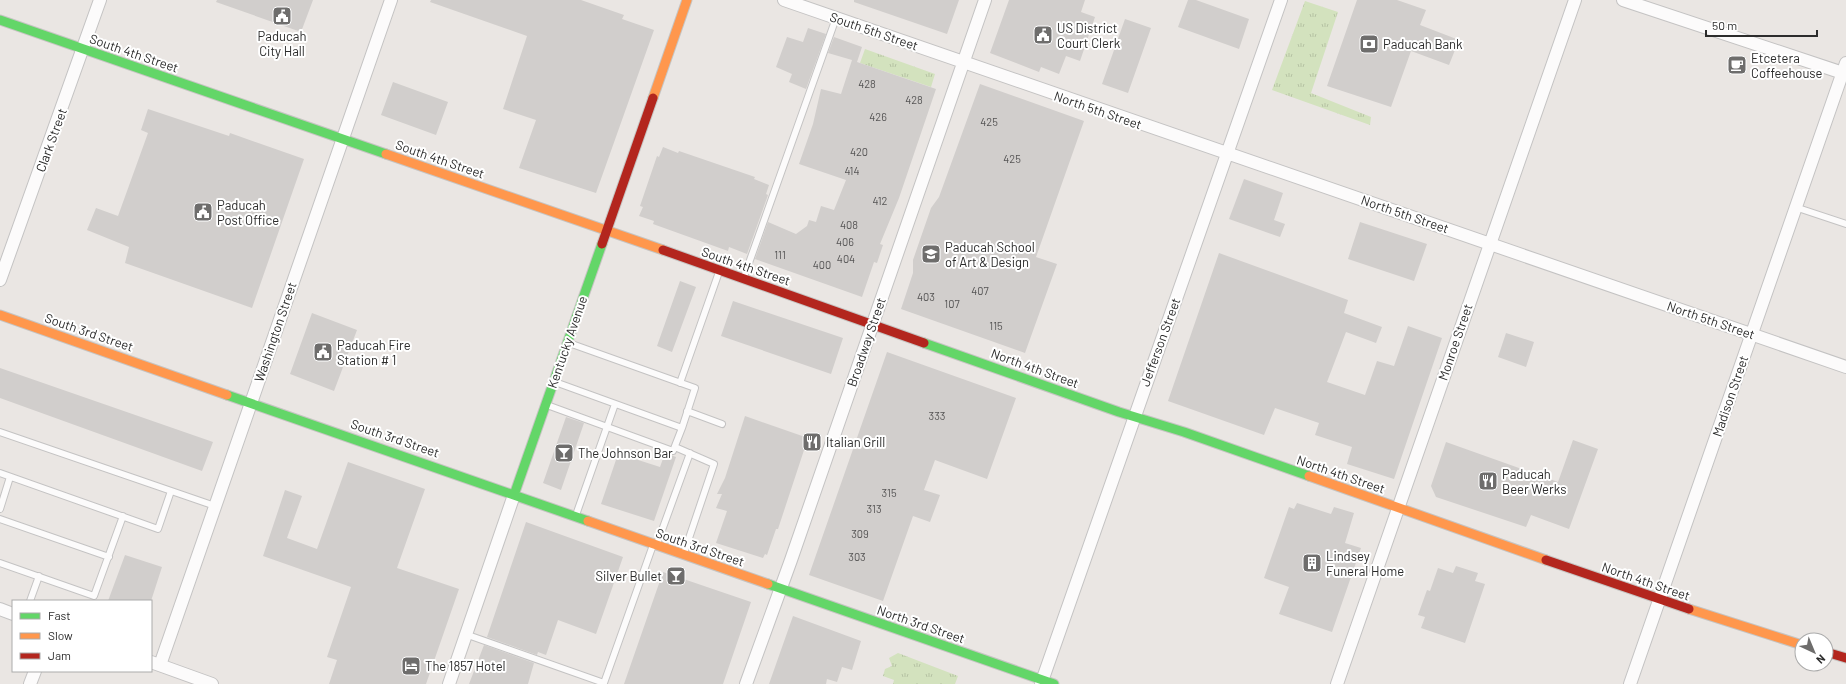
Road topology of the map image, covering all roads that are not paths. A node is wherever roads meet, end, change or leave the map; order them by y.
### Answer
1 (100, 0) edge
2 (391, 0) edge
3 (687, 0) edge
4 (784, 0) edge
5 (985, 0) edge
6 (1281, 0) edge
7 (1575, 0) edge
8 (1624, 0) edge
9 (836, 18) junction
10 (0, 20) edge
11 (84, 49) junction
12 (964, 63) junction
13 (1845, 70) edge
14 (341, 139) junction
15 (1228, 153) junction
16 (1796, 206) junction
17 (1846, 224) edge
18 (606, 230) junction
19 (1490, 243) junction
20 (719, 271) junction
21 (744, 279) junction
22 (0, 280) edge
23 (0, 315) edge
24 (872, 325) junction
25 (1751, 334) junction
26 (568, 343) junction
27 (1846, 367) edge
28 (554, 381) junction
29 (680, 383) junction
30 (251, 402) junction
31 (546, 404) junction
32 (614, 404) junction
33 (687, 411) junction
34 (1135, 416) junction
35 (722, 424) dead end
36 (607, 427) junction
37 (682, 428) junction
38 (0, 432) edge
39 (675, 447) junction
40 (690, 453) junction
41 (0, 473) edge
42 (10, 476) junction
43 (172, 491) junction
44 (514, 495) junction
45 (215, 506) junction
46 (1397, 508) junction
47 (0, 509) edge
48 (124, 516) junction
49 (576, 517) junction
50 (0, 519) edge
51 (655, 545) junction
52 (683, 555) junction
53 (109, 557) junction
54 (0, 563) edge
55 (39, 576) junction
56 (780, 588) junction
57 (30, 600) edge
58 (1660, 600) junction
59 (0, 609) edge
60 (12, 614) edge
61 (465, 634) junction
62 (1794, 642) edge
63 (1834, 654) edge
64 (1846, 658) edge
65 (156, 664) edge
66 (35, 672) edge
67 (1046, 683) edge
68 (30, 684) edge
69 (212, 684) edge
70 (449, 684) edge
71 (746, 684) edge
72 (1337, 684) edge
73 (1630, 684) edge

1 - 11 street, Clark Street
2 - 14 street, Washington Street
3 - 18 main road, Kentucky Avenue
4 - 9 street, South 5th Street
5 - 12 street, Broadway Street
6 - 15 street, Jefferson Street
7 - 19 street, Monroe Street
8 - 13 street
9 - 12 street, South 5th Street
9 - 21 lane
10 - 11 main road, South 4th Street
11 - 14 main road, South 4th Street
11 - 22 street, Clark Street
12 - 15 street, North 5th Street
12 - 24 street, Broadway Street
13 - 16 street, Madison Street
14 - 18 main road, South 4th Street
14 - 30 street, Washington Street
15 - 19 street, North 5th Street
15 - 34 street, Jefferson Street
16 - 17 lane
16 - 25 street, Madison Street
18 - 20 main road, South 4th Street
18 - 26 main road, Kentucky Avenue
19 - 25 street, North 5th Street
19 - 46 street, Monroe Street
20 - 21 main road, South 4th Street
20 - 29 lane
21 - 24 main road, South 4th Street
23 - 30 main road, South 3rd Street
24 - 34 main road, North 4th Street
24 - 56 street, Broadway Street
25 - 27 street, North 5th Street
25 - 58 street, Madison Street
26 - 28 main road, Kentucky Avenue
26 - 29 lane
28 - 31 main road, Kentucky Avenue
28 - 32 lane
29 - 33 lane
30 - 44 main road, South 3rd Street
30 - 45 street, Washington Street
31 - 36 lane
31 - 44 main road, Kentucky Avenue
32 - 36 lane
32 - 37 lane
33 - 35 lane
33 - 37 lane
34 - 46 main road, North 4th Street
34 - 67 street, Jefferson Street
36 - 39 lane
36 - 49 lane
37 - 39 lane
38 - 43 lane
39 - 40 lane
40 - 51 lane
40 - 52 lane
41 - 42 lane
42 - 47 lane
42 - 48 lane
43 - 45 lane
43 - 48 lane
44 - 49 main road, South 3rd Street
44 - 61 street, Kentucky Avenue
45 - 65 street, Washington Street
46 - 58 main road, North 4th Street
46 - 72 street, Monroe Street
48 - 53 lane
49 - 51 main road, South 3rd Street
50 - 53 lane
51 - 52 main road, South 3rd Street
51 - 61 lane
52 - 56 main road, South 3rd Street
53 - 55 lane
54 - 55 lane
55 - 57 lane
56 - 67 main road, North 3rd Street
56 - 71 street, Broadway Street
58 - 62 main road, North 4th Street
58 - 73 street, Madison Street
59 - 60 street
61 - 70 street, Kentucky Avenue
63 - 64 main road
65 - 69 street
66 - 68 street

